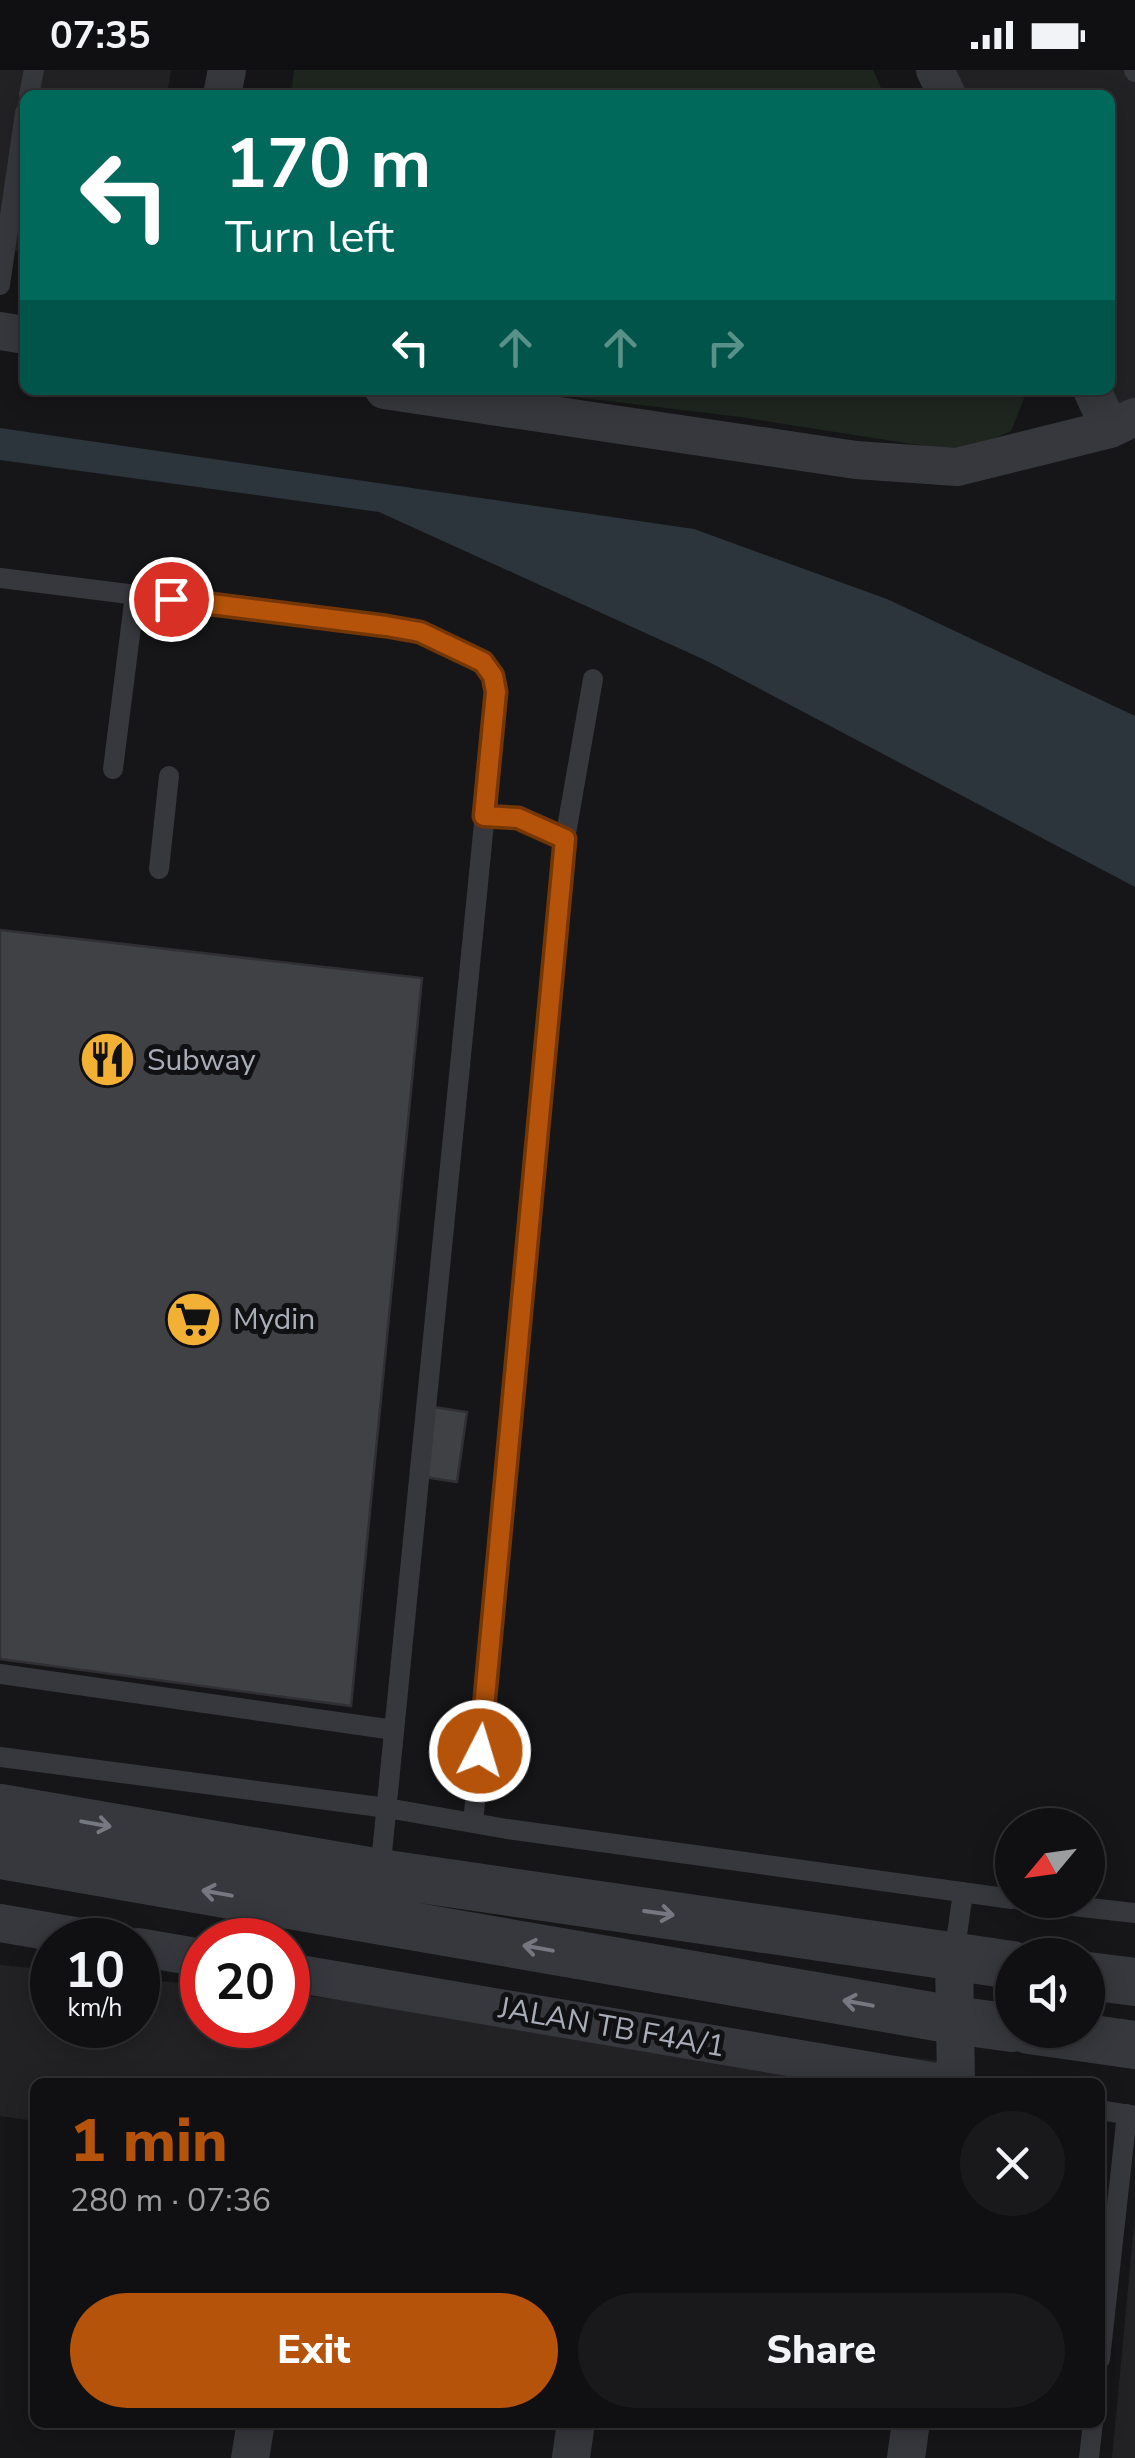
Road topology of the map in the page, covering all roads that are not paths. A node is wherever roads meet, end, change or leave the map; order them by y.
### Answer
1 (20, 148) edge
2 (0, 286) edge
3 (418, 395) edge
4 (1097, 395) edge
5 (1123, 423) edge
6 (0, 578) edge
7 (135, 595) junction
8 (593, 679) dead end
9 (113, 769) dead end
10 (169, 776) dead end
11 (484, 816) junction
12 (565, 839) junction
13 (159, 869) dead end
14 (0, 1674) edge
15 (394, 1730) junction
16 (0, 1757) edge
17 (0, 1808) edge
18 (387, 1808) junction
19 (474, 1824) junction
20 (0, 1856) edge
21 (380, 1872) junction
22 (963, 1892) junction
23 (995, 1897) edge
24 (1105, 1910) edge
25 (1135, 1913) edge
26 (0, 1923) edge
27 (30, 1928) edge
28 (954, 1956) junction
29 (995, 1962) edge
30 (310, 1976) edge
31 (1105, 1978) edge
32 (1135, 1982) edge
33 (954, 2020) junction
34 (995, 2026) edge
35 (1105, 2041) edge
36 (1135, 2045) edge
37 (912, 2078) edge
38 (956, 2078) edge
39 (1105, 2111) edge
40 (1131, 2115) edge
41 (1105, 2320) edge
42 (255, 2428) edge
43 (575, 2428) edge
44 (910, 2428) edge
45 (1092, 2428) edge
46 (250, 2458) edge
47 (571, 2458) edge
48 (906, 2458) edge
49 (1089, 2458) edge

1 - 2 lane
3 - 5 street
4 - 5 street
6 - 7 lane
7 - 9 lane
7 - 11 lane
8 - 12 lane
10 - 13 lane
11 - 12 lane
11 - 15 lane
12 - 19 lane
14 - 15 lane
15 - 18 lane
16 - 18 lane
17 -> 21 street
18 - 19 lane
18 - 21 lane
19 - 22 lane
33 -> 20 street
21 -> 28 street
22 - 23 lane
22 - 28 lane
24 - 25 lane
26 - 27 street
28 - 29 street
28 - 33 street
30 - 37 street, JALAN TB F4A/1
31 - 32 street
33 - 34 street
33 - 38 street
35 - 36 street
39 - 40 lane
40 - 41 lane
42 - 46 street
43 - 47 street
44 - 48 street
45 - 49 lane

